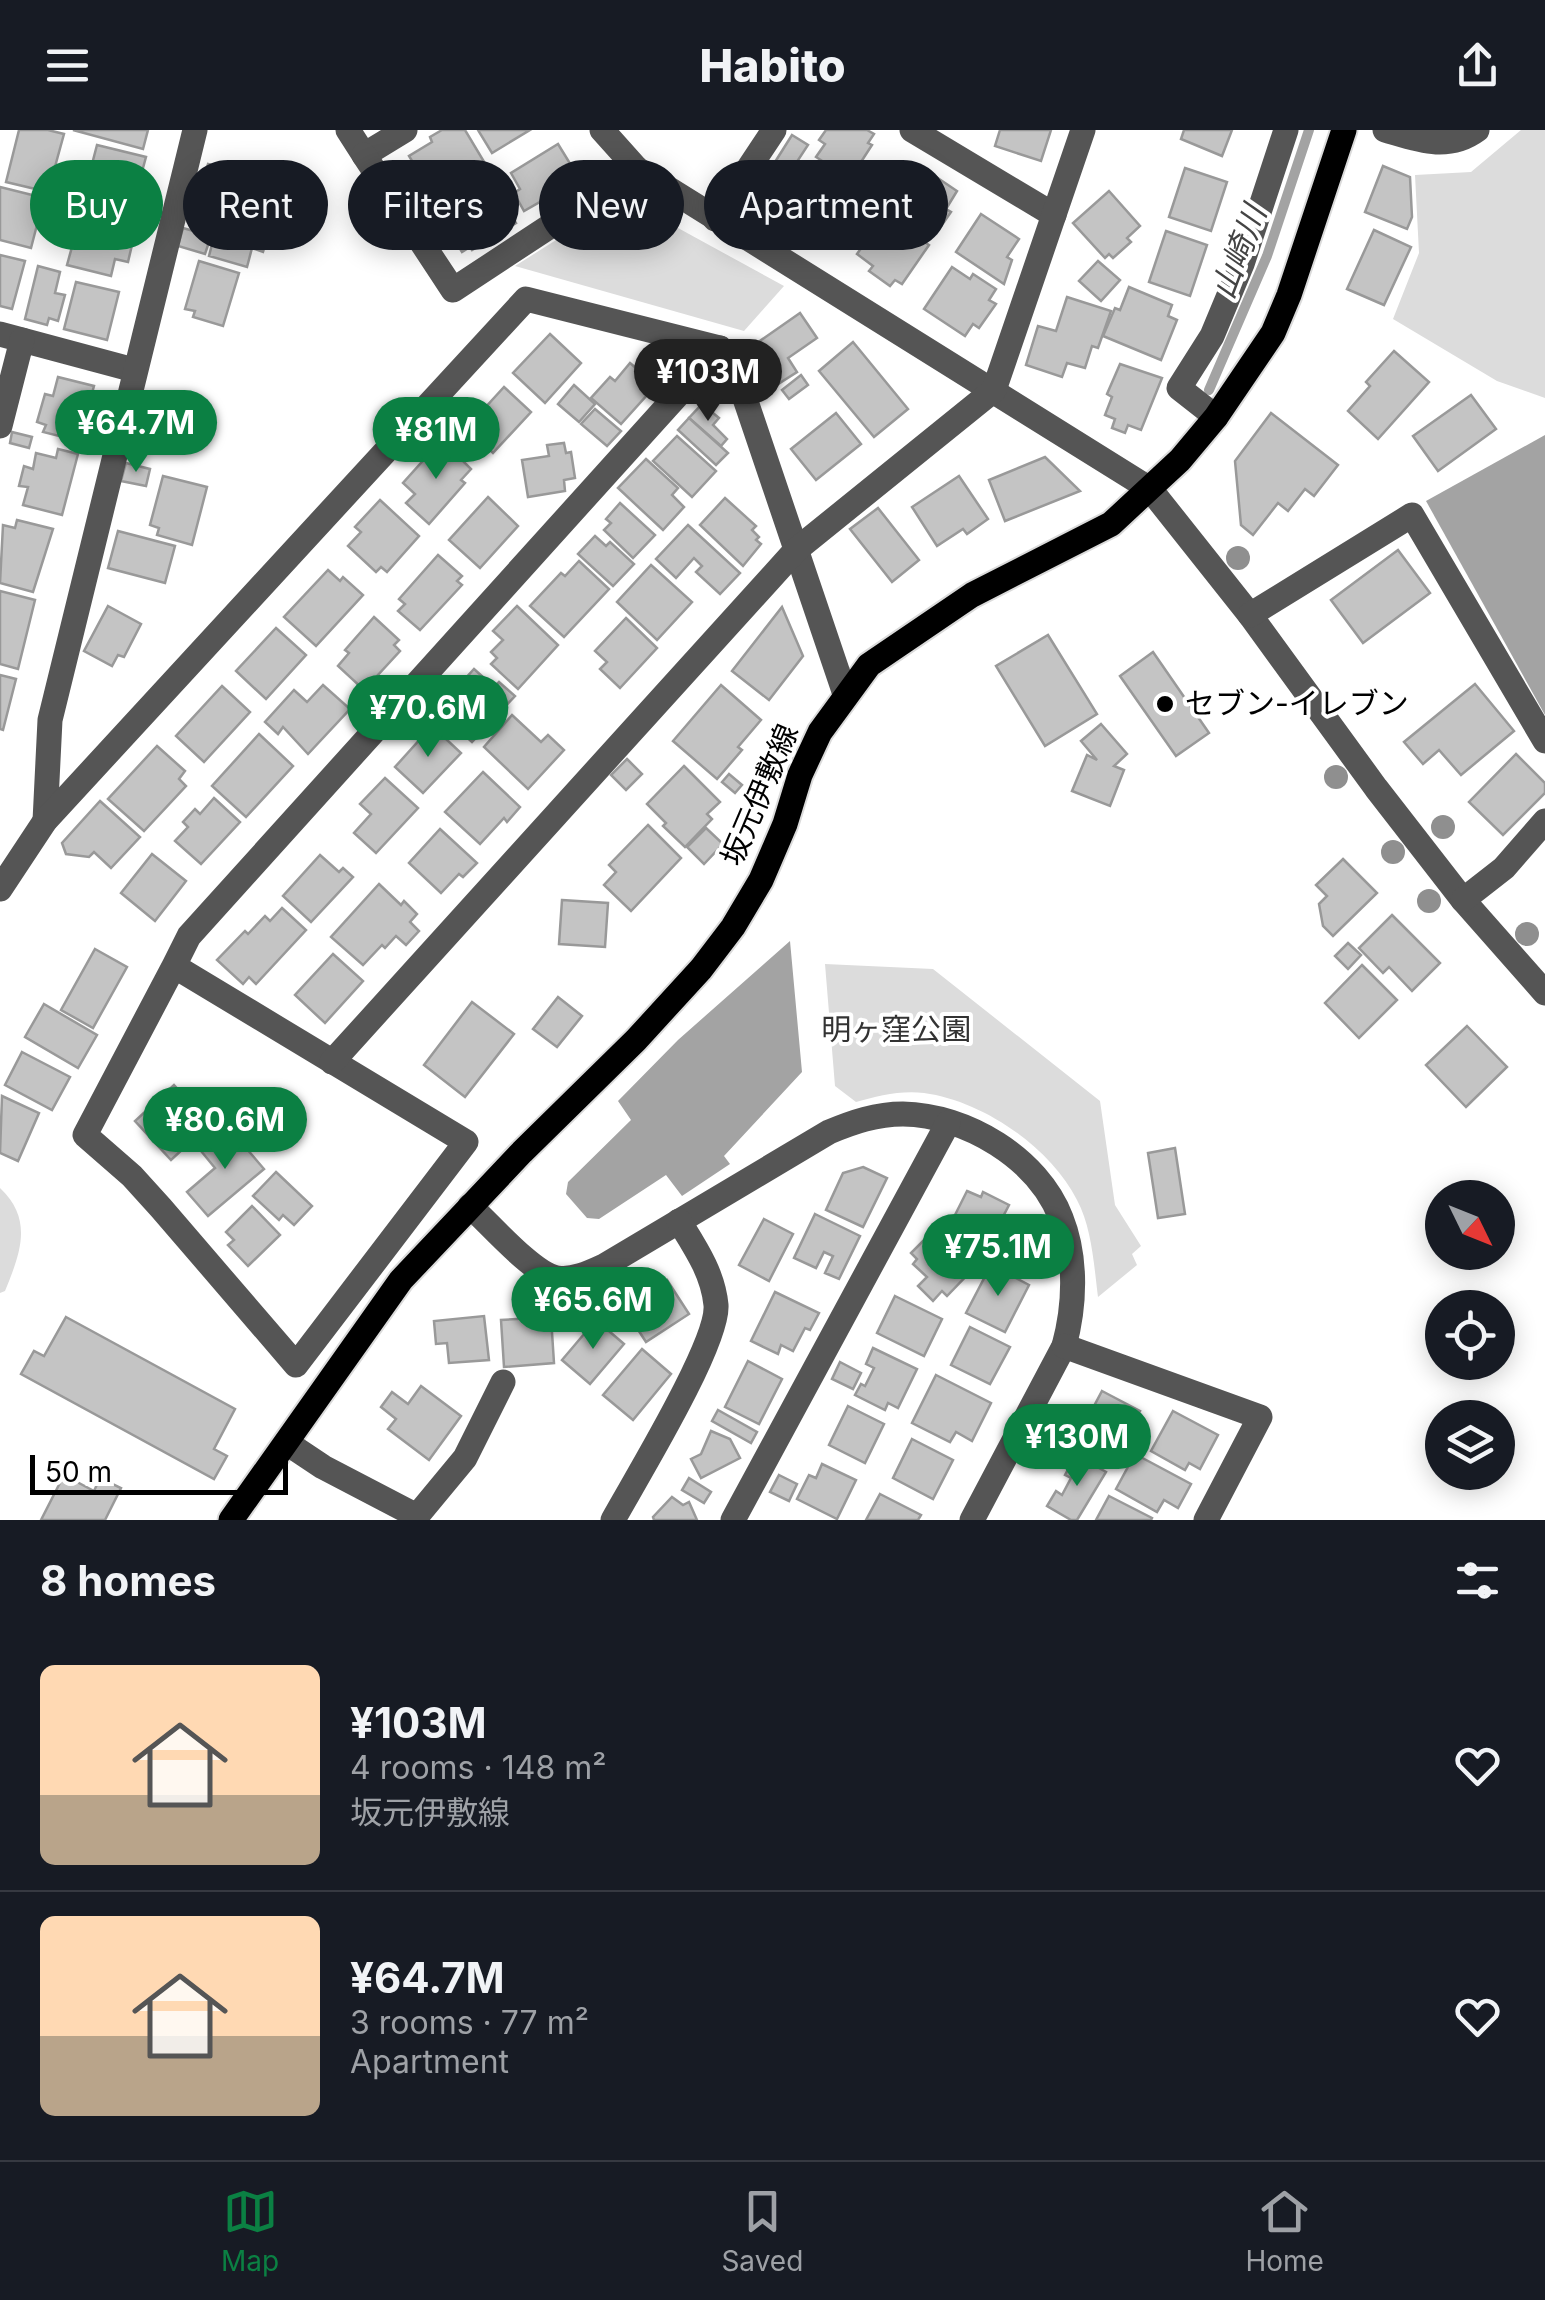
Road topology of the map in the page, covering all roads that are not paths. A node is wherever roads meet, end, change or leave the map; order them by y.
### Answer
1 (196, 130) edge
2 (348, 130) edge
3 (405, 130) edge
4 (602, 130) edge
5 (774, 130) edge
6 (912, 130) edge
7 (1084, 130) edge
8 (1286, 130) edge
9 (1344, 130) edge
10 (1385, 130) edge
11 (1476, 130) edge
12 (364, 155) junction
13 (628, 160) edge
14 (754, 160) edge
15 (1054, 215) junction
16 (539, 233) edge
17 (764, 250) edge
18 (11, 337) edge
19 (720, 348) junction
20 (134, 370) junction
21 (994, 390) junction
22 (1216, 417) junction
23 (0, 426) edge
24 (1150, 489) junction
25 (796, 550) junction
26 (1250, 616) junction
27 (845, 694) junction
28 (1545, 740) edge
29 (45, 821) junction
30 (1545, 821) edge
31 (0, 888) edge
32 (1464, 900) junction
33 (174, 966) junction
34 (1545, 993) edge
35 (332, 1062) junction
36 (948, 1123) junction
37 (470, 1206) junction
38 (678, 1221) junction
39 (377, 1256) junction
40 (402, 1280) junction
41 (1064, 1346) junction
42 (503, 1382) dead end
43 (287, 1443) junction
44 (231, 1520) edge
45 (613, 1520) edge
46 (733, 1520) edge
47 (972, 1520) edge
48 (1206, 1520) edge

1 - 20 street
2 - 12 street
3 - 12 street
4 - 13 street
5 - 14 street
6 - 15 street
7 - 15 street
8 - 22 street
9 - 22 main road, 坂元伊敷線
10 - 11 street
12 - 16 street
15 - 21 street
17 - 21 street
18 - 20 street
18 - 23 street
19 - 25 street
19 - 29 street
19 - 33 street
20 - 29 street
21 - 24 street
21 - 25 street
22 - 24 main road, 坂元伊敷線
24 - 26 street
24 - 27 main road, 坂元伊敷線
25 - 27 street
25 - 35 street
26 - 28 street
26 - 32 street
27 - 37 main road, 坂元伊敷線
29 - 31 street
30 - 32 street
32 - 34 street
33 - 35 street
33 - 39 street
35 - 39 street
36 - 38 street
36 - 41 street
36 - 46 street
37 - 38 street
37 - 40 main road, 坂元伊敷線
38 - 45 street
39 - 40 street
40 - 43 main road, 坂元伊敷線
41 - 47 street
41 - 48 street
42 - 43 street
43 - 44 main road, 坂元伊敷線

